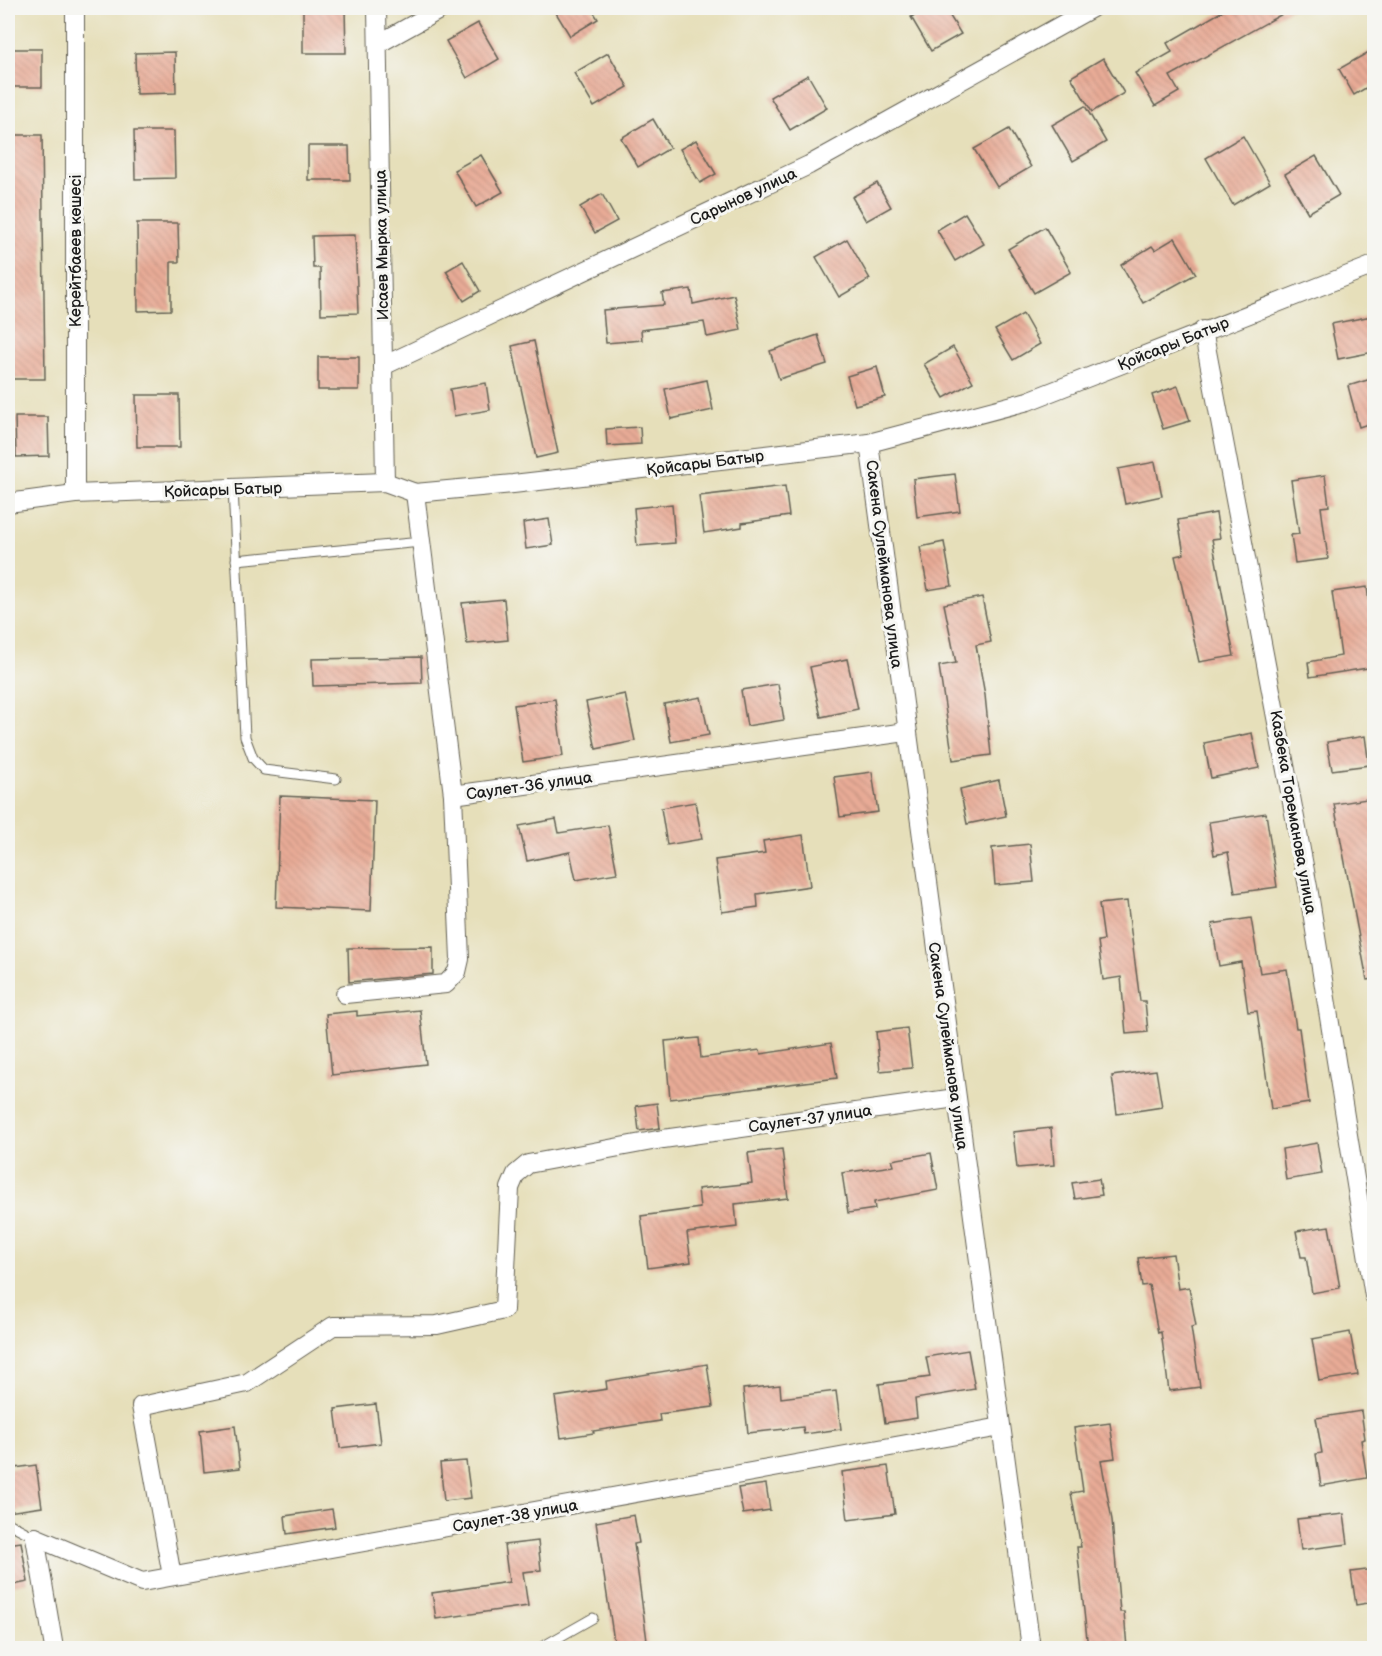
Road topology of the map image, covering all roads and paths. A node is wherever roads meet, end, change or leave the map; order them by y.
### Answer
1 (75, 8) edge
2 (377, 8) edge
3 (443, 8) edge
4 (1092, 8) edge
5 (378, 44) junction
6 (1374, 265) edge
7 (1203, 330) junction
8 (383, 366) junction
9 (869, 443) junction
10 (385, 482) junction
11 (233, 488) junction
12 (415, 493) junction
13 (75, 494) junction
14 (8, 502) edge
15 (421, 542) junction
16 (236, 560) junction
17 (906, 732) junction
18 (336, 779) dead end
19 (453, 795) junction
20 (345, 994) dead end
21 (956, 1098) junction
22 (1374, 1296) edge
23 (1001, 1427) junction
24 (8, 1523) edge
25 (35, 1537) junction
26 (172, 1576) junction
27 (592, 1618) dead end
28 (54, 1648) edge
29 (540, 1648) edge
30 (1031, 1648) edge

1 - 13 street, Керейтбаеев көшесі
2 - 5 street, Исаев Мырка улица
3 - 5 street
4 - 8 street, Сарынов улица
5 - 8 street, Исаев Мырка улица
6 - 7 street, Қойсары Батыр
7 - 9 street, Қойсары Батыр
7 - 22 street, Казбека Тореманова улица
8 - 10 street, Исаев Мырка улица
9 - 12 street, Қойсары Батыр
9 - 17 street, Сакена Сулейманова улица
10 - 11 street, Қойсары Батыр
10 - 12 street, Қойсары Батыр
11 - 13 street, Қойсары Батыр
11 - 16 lane
12 - 15 street, Саулет-36 улица
13 - 14 street, Қойсары Батыр
15 - 16 lane
15 - 19 street, Саулет-36 улица
16 - 18 lane
17 - 19 street, Саулет-36 улица
17 - 21 street, Сакена Сулейманова улица
19 - 20 street
21 - 23 street, Сакена Сулейманова улица
21 - 26 street, Саулет-37 улица
23 - 26 street, Саулет-38 улица
23 - 30 street, Сакена Сулейманова улица
24 - 25 lane
25 - 26 street, Саулет-38 улица
25 - 28 street
27 - 29 lane

